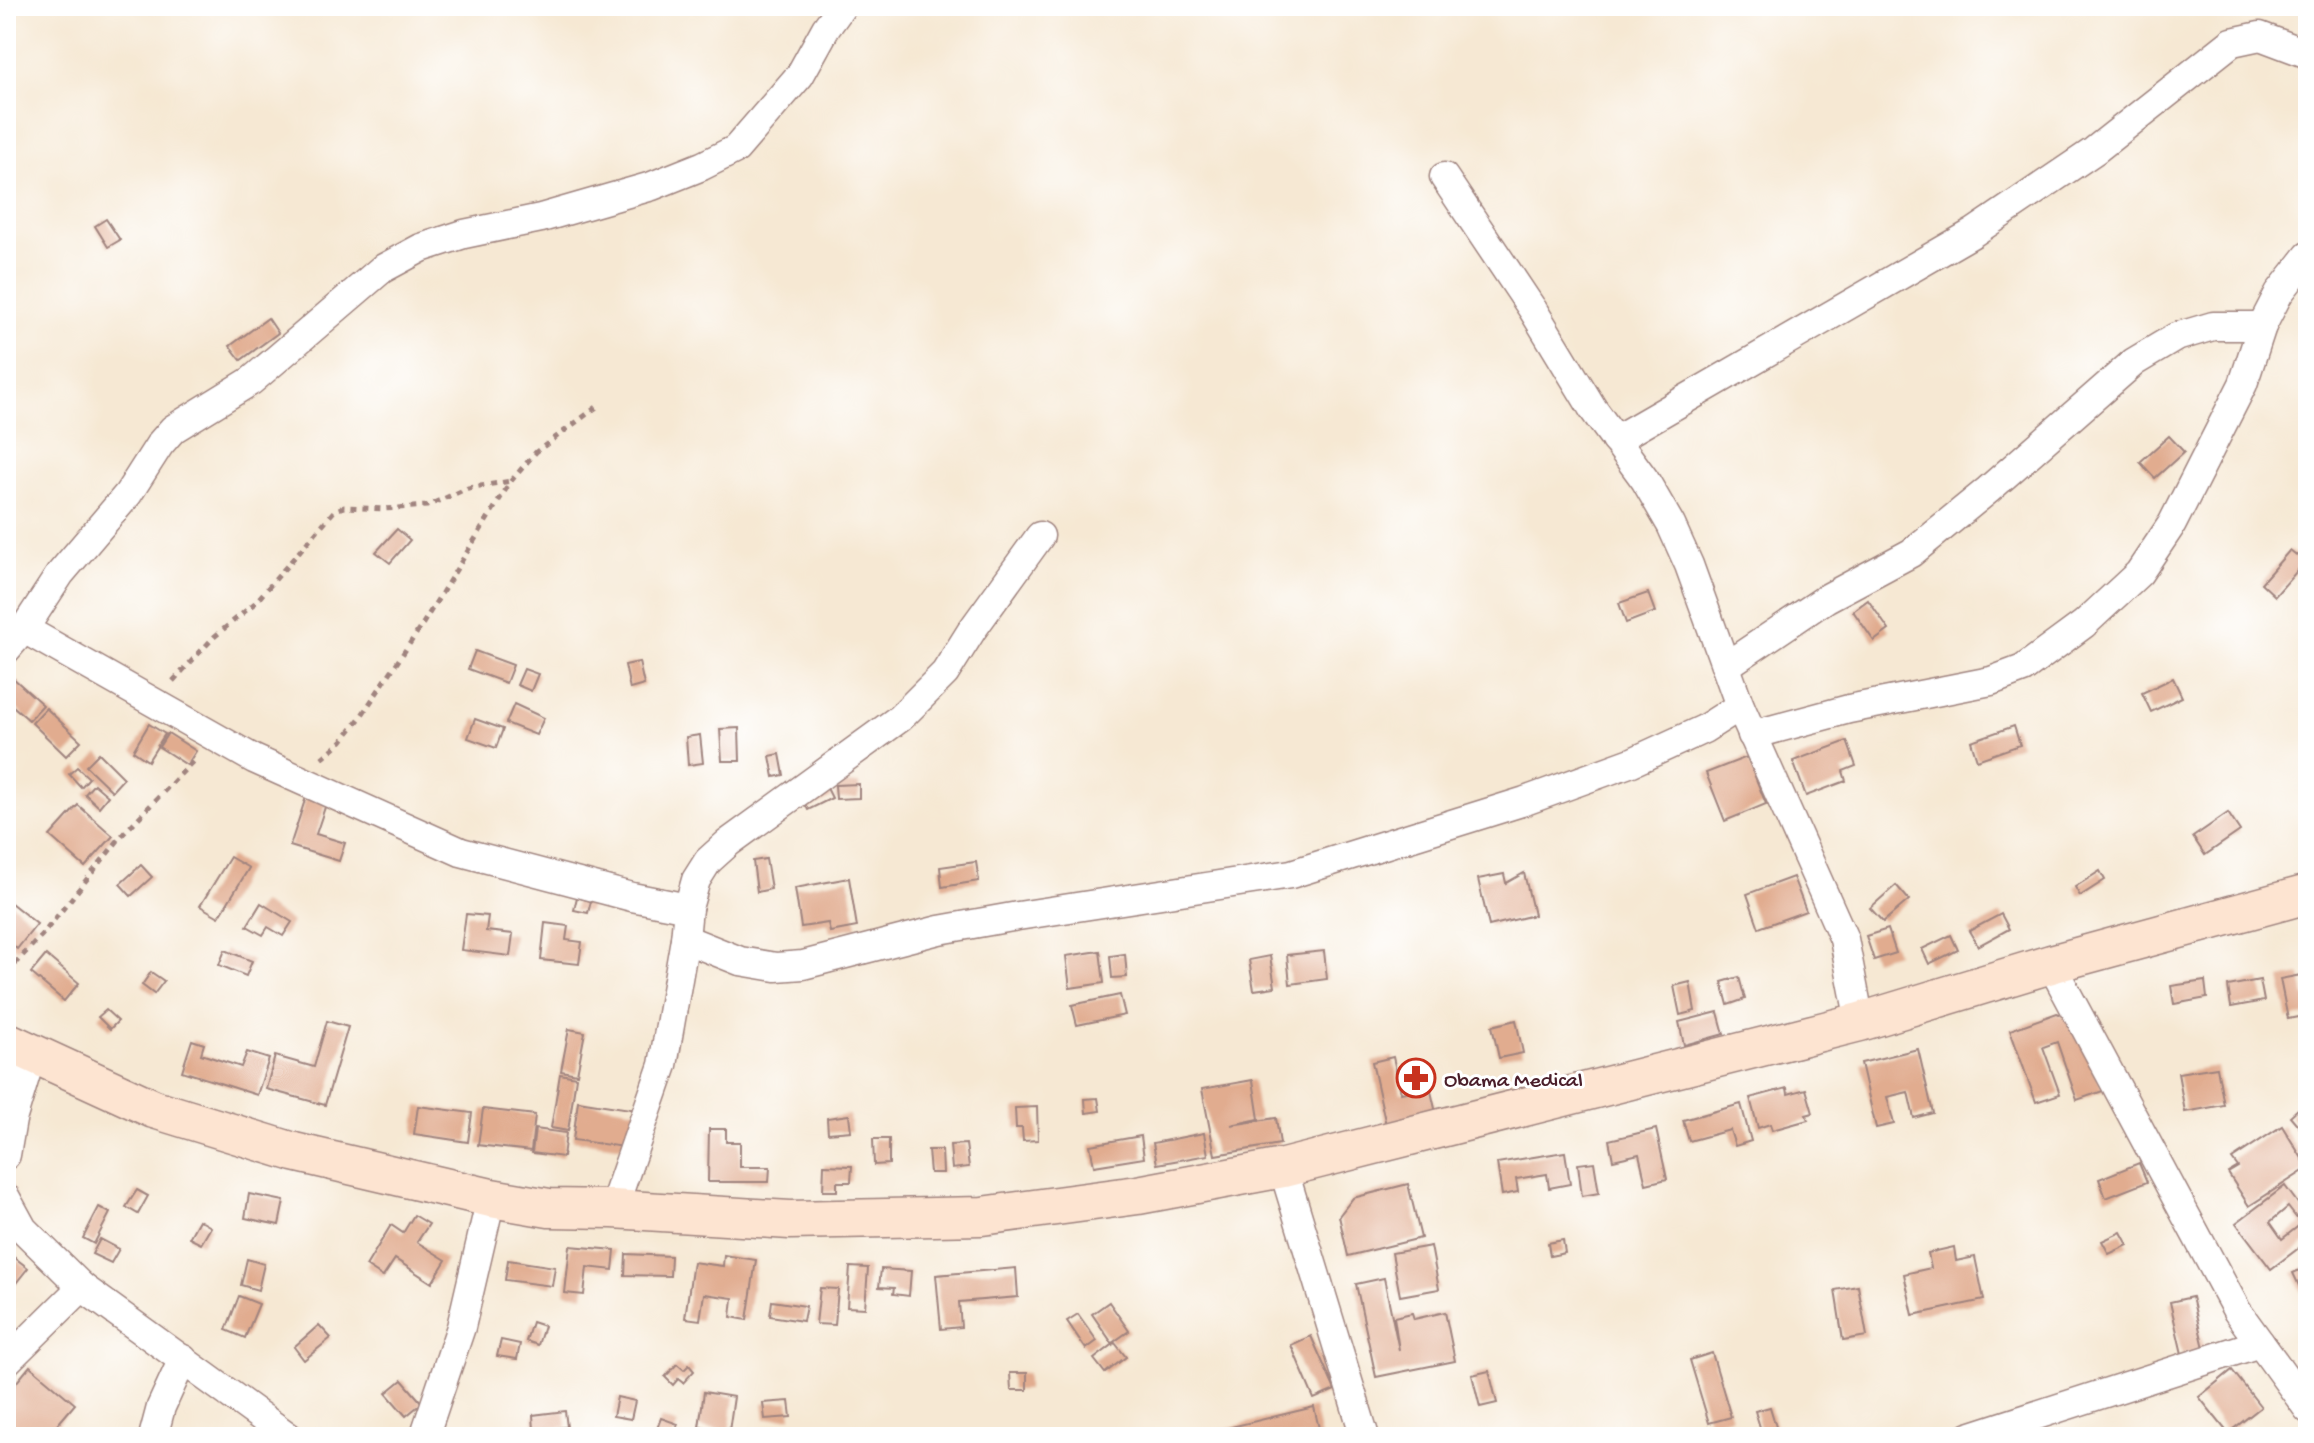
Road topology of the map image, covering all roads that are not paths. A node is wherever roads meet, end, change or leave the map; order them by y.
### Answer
1 (842, 6) edge
2 (2308, 54) edge
3 (1444, 177) dead end
4 (2308, 256) edge
5 (2262, 326) junction
6 (1615, 440) junction
7 (1040, 536) dead end
8 (15, 639) edge
9 (1726, 666) junction
10 (1740, 706) junction
11 (1752, 735) junction
12 (2302, 887) edge
13 (688, 908) junction
14 (685, 939) junction
15 (2051, 964) junction
16 (1860, 1022) junction
17 (19, 1047) edge
18 (6, 1155) edge
19 (1283, 1168) junction
20 (6, 1198) edge
21 (491, 1198) junction
22 (613, 1209) junction
23 (82, 1287) junction
24 (2260, 1343) junction
25 (183, 1359) junction
26 (6, 1362) edge
27 (2308, 1409) edge
28 (153, 1437) edge
29 (289, 1437) edge
30 (424, 1437) edge
31 (1365, 1437) edge
32 (1969, 1437) edge

1 - 8 street
2 - 6 street
3 - 6 street
4 - 5 street
5 - 9 street
5 - 11 street
6 - 9 street
7 - 13 street
8 - 13 street
9 - 10 street
10 - 11 street
10 - 14 street
11 - 16 street
12 - 15 street
13 - 14 street
14 - 22 street
15 - 16 street
15 - 24 street
16 - 19 street
17 - 18 street
17 - 21 street
19 - 22 street
19 - 31 street
20 - 23 street
21 - 22 street
21 - 30 street
23 - 25 street
23 - 26 street
24 - 27 street
24 - 32 street
25 - 28 street
25 - 29 street

